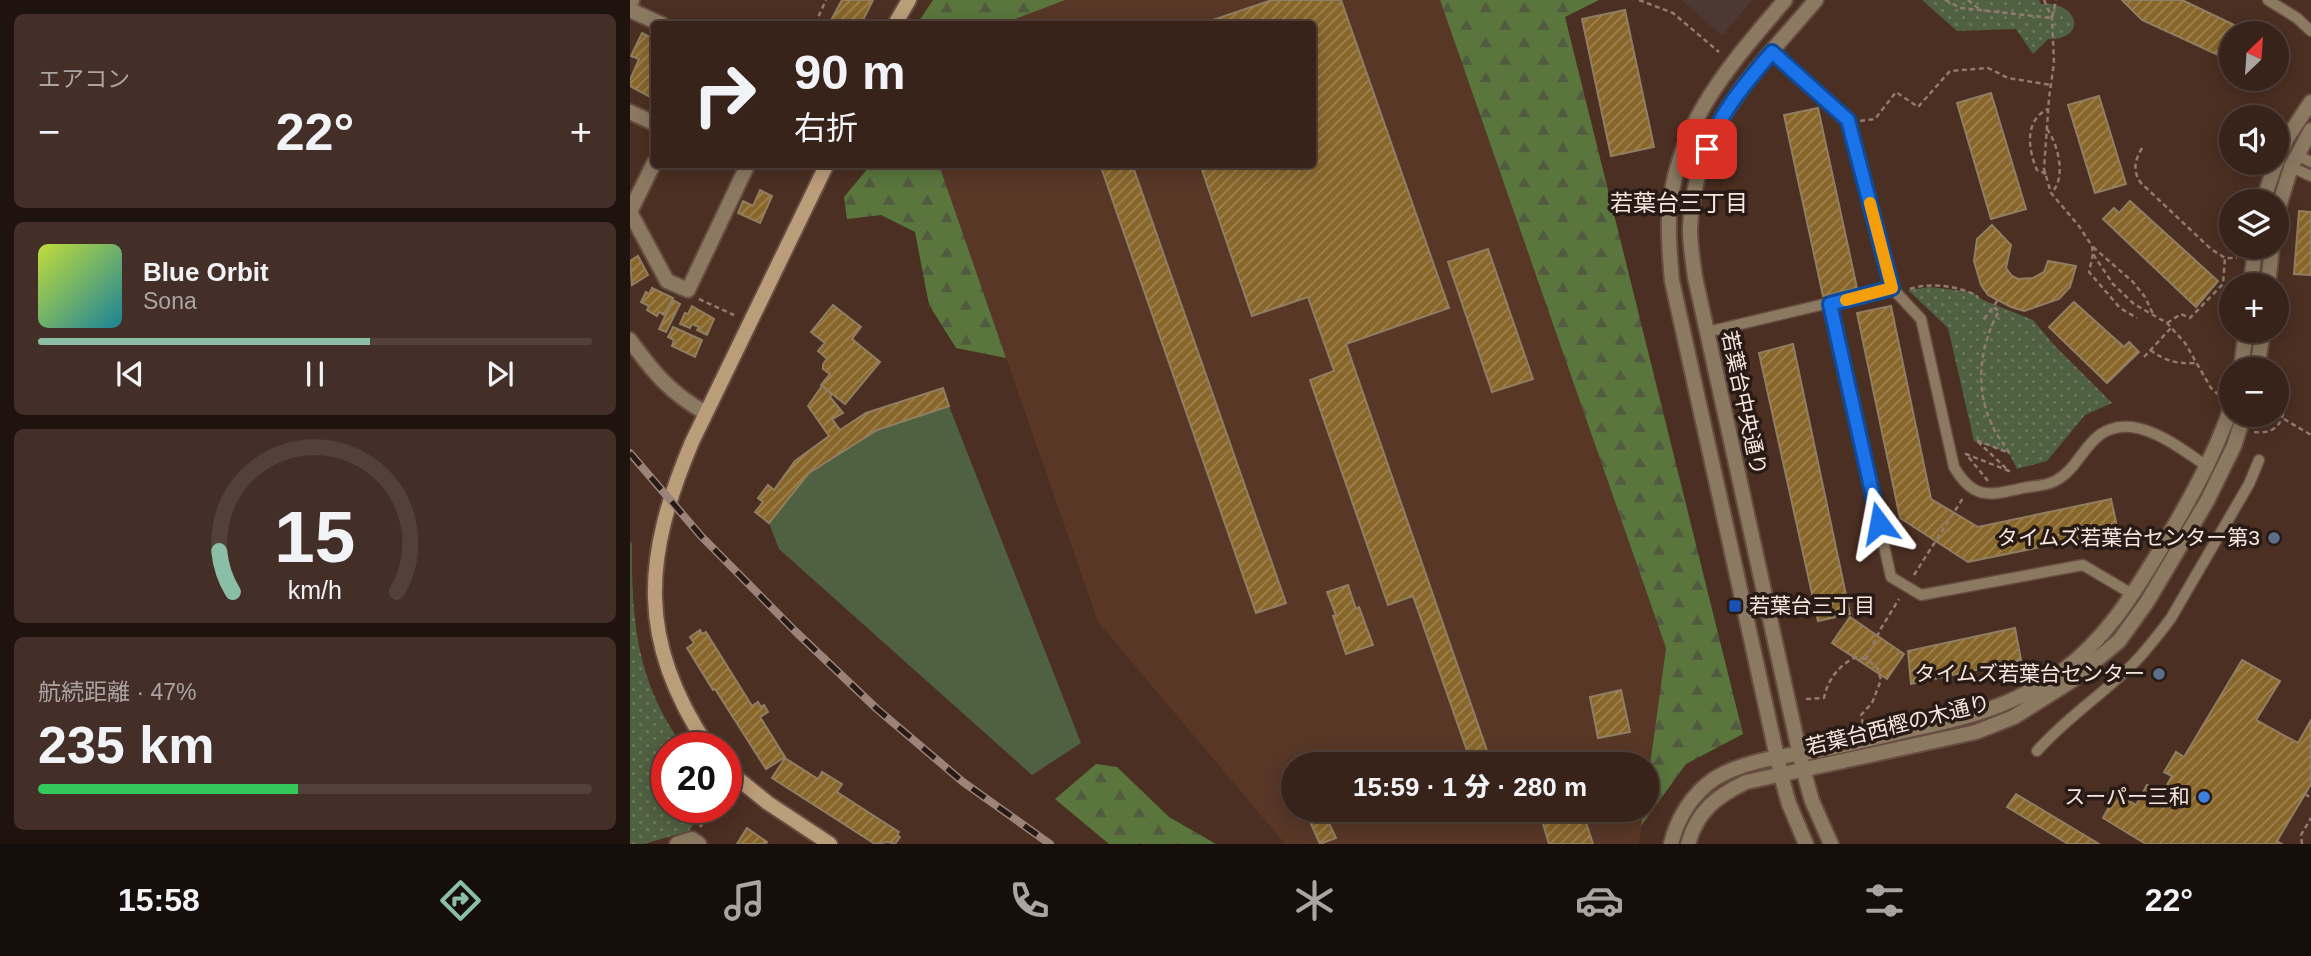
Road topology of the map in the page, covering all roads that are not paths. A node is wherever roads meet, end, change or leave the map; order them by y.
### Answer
1 (909, 0) edge
2 (1785, 0) edge
3 (1816, 0) edge
4 (2268, 0) edge
5 (630, 10) edge
6 (655, 21) edge
7 (897, 21) edge
8 (2311, 31) edge
9 (1772, 52) junction
10 (2311, 102) edge
11 (630, 111) edge
12 (651, 122) edge
13 (2311, 130) edge
14 (2289, 135) edge
15 (2294, 161) junction
16 (2311, 162) edge
17 (652, 168) edge
18 (744, 168) edge
19 (825, 168) edge
20 (2311, 176) edge
21 (2285, 189) edge
22 (630, 212) edge
23 (1892, 288) junction
24 (1830, 304) junction
25 (1707, 332) junction
26 (630, 340) edge
27 (706, 413) junction
28 (2219, 427) edge
29 (2240, 427) edge
30 (2259, 460) dead end
31 (2208, 467) junction
32 (2132, 594) junction
33 (698, 732) edge
34 (2037, 751) dead end
35 (1799, 754) junction
36 (1777, 758) junction
37 (1803, 769) junction
38 (1781, 775) junction
39 (742, 782) edge
40 (696, 842) edge
41 (677, 844) edge
42 (830, 844) edge
43 (1671, 844) edge
44 (1688, 844) edge
45 (1806, 844) edge
46 (1831, 844) edge

1 - 7 main road
2 - 36 street, 若葉台中央通り
3 - 9 street, 若葉台中央通り
4 - 8 lane
5 - 6 street
9 - 23 lane
9 - 25 street, 若葉台中央通り
10 - 14 street
11 - 12 street
13 - 15 street
15 - 16 lane
15 - 20 lane
15 - 21 street
17 - 22 street
18 - 22 street
19 - 27 main road
23 - 24 lane
23 - 31 lane
24 - 25 lane
24 - 32 lane
25 - 35 street, 若葉台中央通り
26 - 27 street
27 - 33 main road
28 - 31 street, 若葉台西樫の木通り
29 - 37 street, 若葉台西樫の木通り
30 - 34 lane
31 - 32 street, 若葉台西樫の木通り
32 - 35 street, 若葉台西樫の木通り
35 - 36 street, 若葉台西樫の木通り
35 - 37 street, 若葉台中央通り
36 - 38 street, 若葉台中央通り
36 - 43 street, 若葉台西樫の木通り
37 - 38 street, 若葉台西樫の木通り
37 - 46 street, 若葉台中央通り
38 - 44 street, 若葉台西樫の木通り
38 - 45 street, 若葉台中央通り
39 - 42 main road
40 - 41 street

